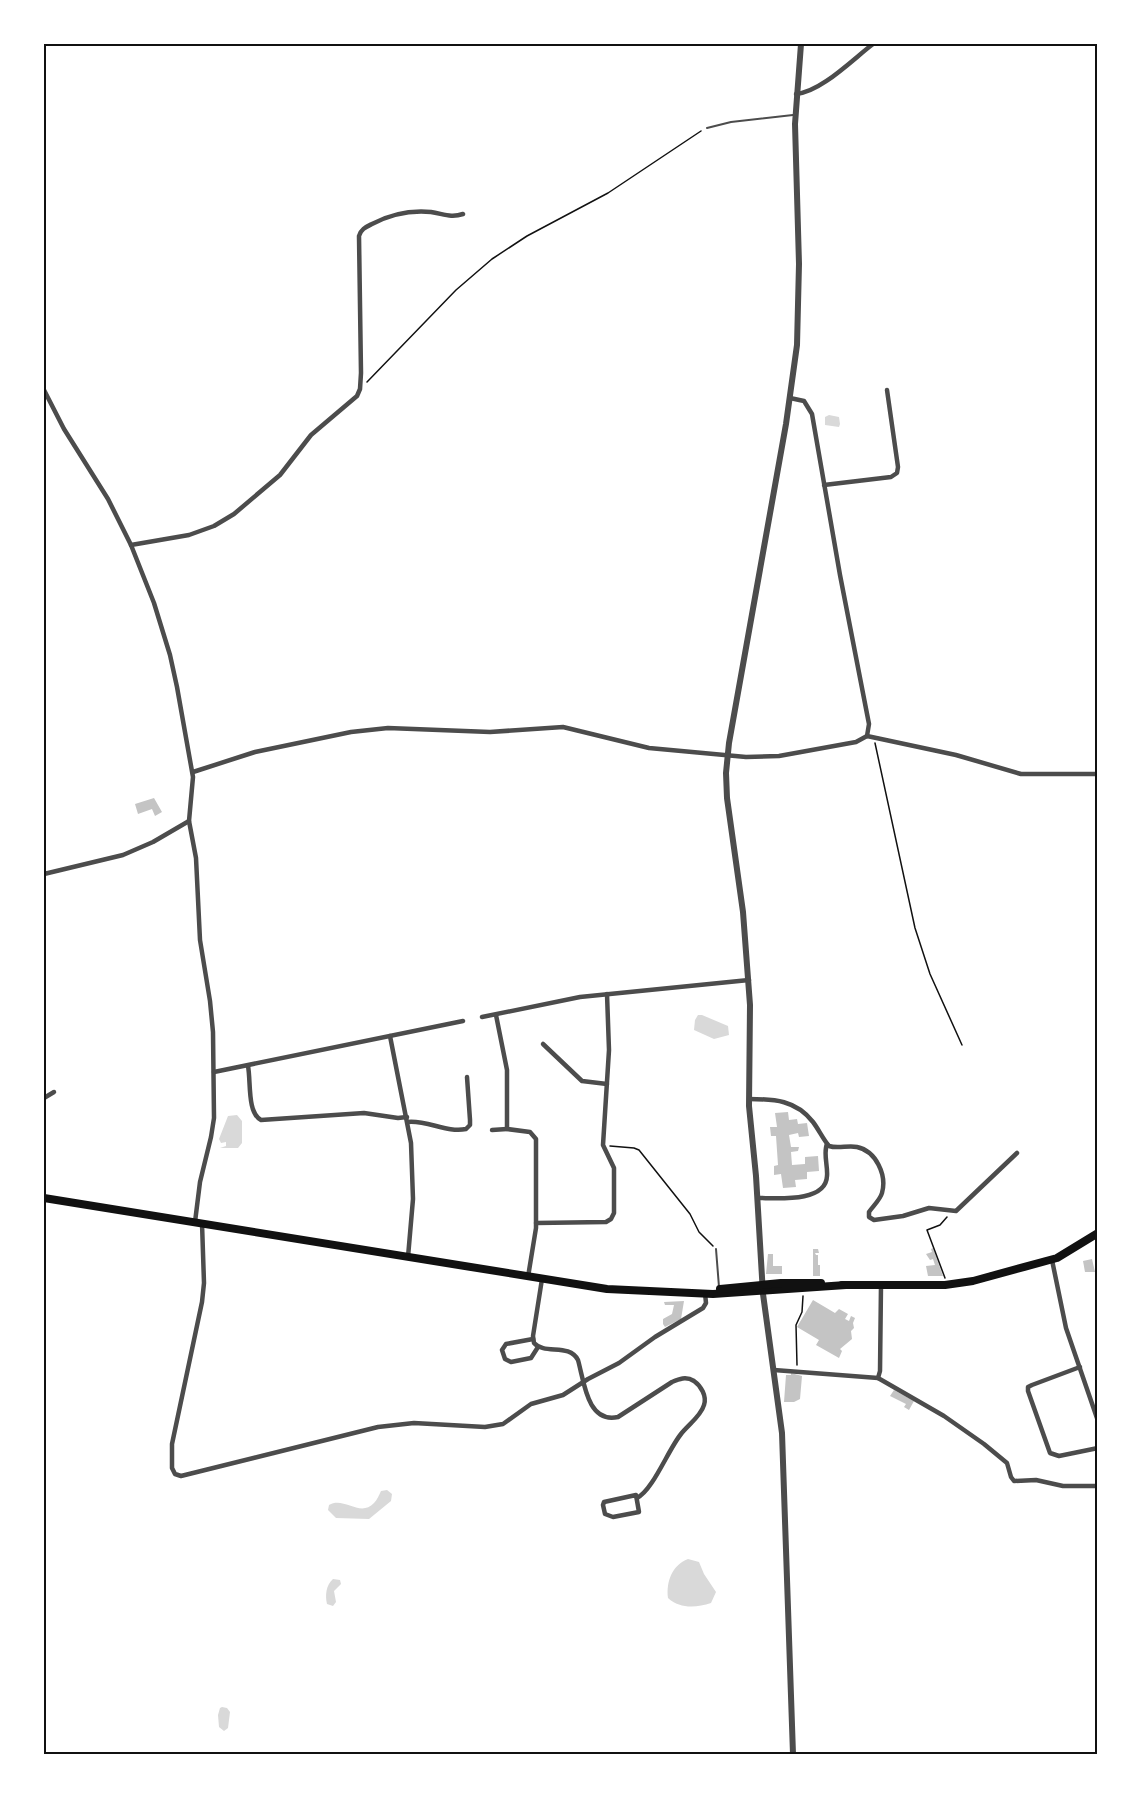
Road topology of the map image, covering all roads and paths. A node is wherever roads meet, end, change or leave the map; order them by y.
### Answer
1 (801, 44) edge
2 (873, 44) edge
3 (796, 94) junction
4 (795, 115) junction
5 (707, 128) joint
6 (463, 214) dead end
7 (361, 385) junction
8 (44, 390) edge
9 (887, 390) dead end
10 (790, 398) junction
11 (824, 485) junction
12 (131, 545) junction
13 (867, 736) junction
14 (875, 739) junction
15 (728, 756) junction
16 (192, 772) junction
17 (1098, 774) edge
18 (189, 821) junction
19 (44, 873) edge
20 (749, 980) junction
21 (607, 994) junction
22 (496, 1015) junction
23 (482, 1017) dead end
24 (463, 1020) dead end
25 (390, 1036) junction
26 (543, 1044) dead end
27 (962, 1045) dead end
28 (248, 1066) junction
29 (214, 1072) junction
30 (468, 1077) dead end
31 (607, 1084) junction
32 (54, 1092) dead end
33 (44, 1098) edge
34 (749, 1100) junction
35 (407, 1120) junction
36 (507, 1129) junction
37 (492, 1130) dead end
38 (827, 1144) junction
39 (603, 1145) junction
40 (1017, 1153) dead end
41 (44, 1198) edge
42 (758, 1198) junction
43 (951, 1212) junction
44 (199, 1223) junction
45 (536, 1223) junction
46 (1098, 1233) edge
47 (716, 1249) joint
48 (408, 1257) junction
49 (1052, 1260) junction
50 (528, 1277) junction
51 (542, 1279) junction
52 (846, 1285) junction
53 (881, 1285) junction
54 (945, 1285) junction
55 (763, 1288) junction
56 (719, 1290) junction
57 (791, 1290) junction
58 (705, 1292) junction
59 (533, 1340) junction
60 (538, 1347) junction
61 (1080, 1367) junction
62 (774, 1370) junction
63 (797, 1372) junction
64 (878, 1378) junction
65 (584, 1381) junction
66 (1098, 1421) edge
67 (1098, 1448) edge
68 (1098, 1486) edge
69 (637, 1498) junction
70 (793, 1755) edge

1 - 3 street
2 - 3 street
3 - 4 street
4 - 5 lane
4 - 10 street
5 - 7 path
6 - 7 street
7 - 12 street
8 - 12 street
9 - 11 street
10 - 11 street
10 - 15 street
11 - 13 street
12 - 16 street
13 - 14 street
13 - 15 street
14 - 17 street
14 - 27 path
15 - 16 street
15 - 20 street
16 - 18 street
18 - 19 street
18 - 29 street
20 - 21 street
20 - 34 street
21 - 22 street
21 - 31 street
22 - 23 street
22 - 36 street
24 - 25 street
25 - 28 street
25 - 35 street
26 - 31 street
28 - 29 street
28 - 35 street
29 - 44 street
30 - 35 street
31 - 39 street
32 - 33 street
34 - 38 street
34 - 42 street
35 - 48 street
36 - 37 street
36 - 45 street
38 - 42 street
38 - 43 street
39 - 45 street
39 - 47 path
40 - 43 street
41 - 44 main road
42 - 55 street
43 - 54 path
44 - 48 main road
44 - 65 street
45 - 50 street
46 - 49 main road
47 - 56 lane
48 - 50 main road
49 - 54 main road
49 - 61 street
50 - 51 main road
51 - 58 main road
51 - 59 street
52 - 53 main road
52 - 55 main road
52 - 57 main road
53 - 54 main road
53 - 64 street
55 - 56 main road
55 - 57 main road
55 - 58 main road
55 - 62 street
56 - 58 main road
57 - 63 path
58 - 65 street
59 - 60 street
59 - 60 street
60 - 65 street
61 - 66 street
61 - 67 street
62 - 63 street
62 - 70 street
63 - 64 street
64 - 68 street
65 - 69 street
69 - 69 street

